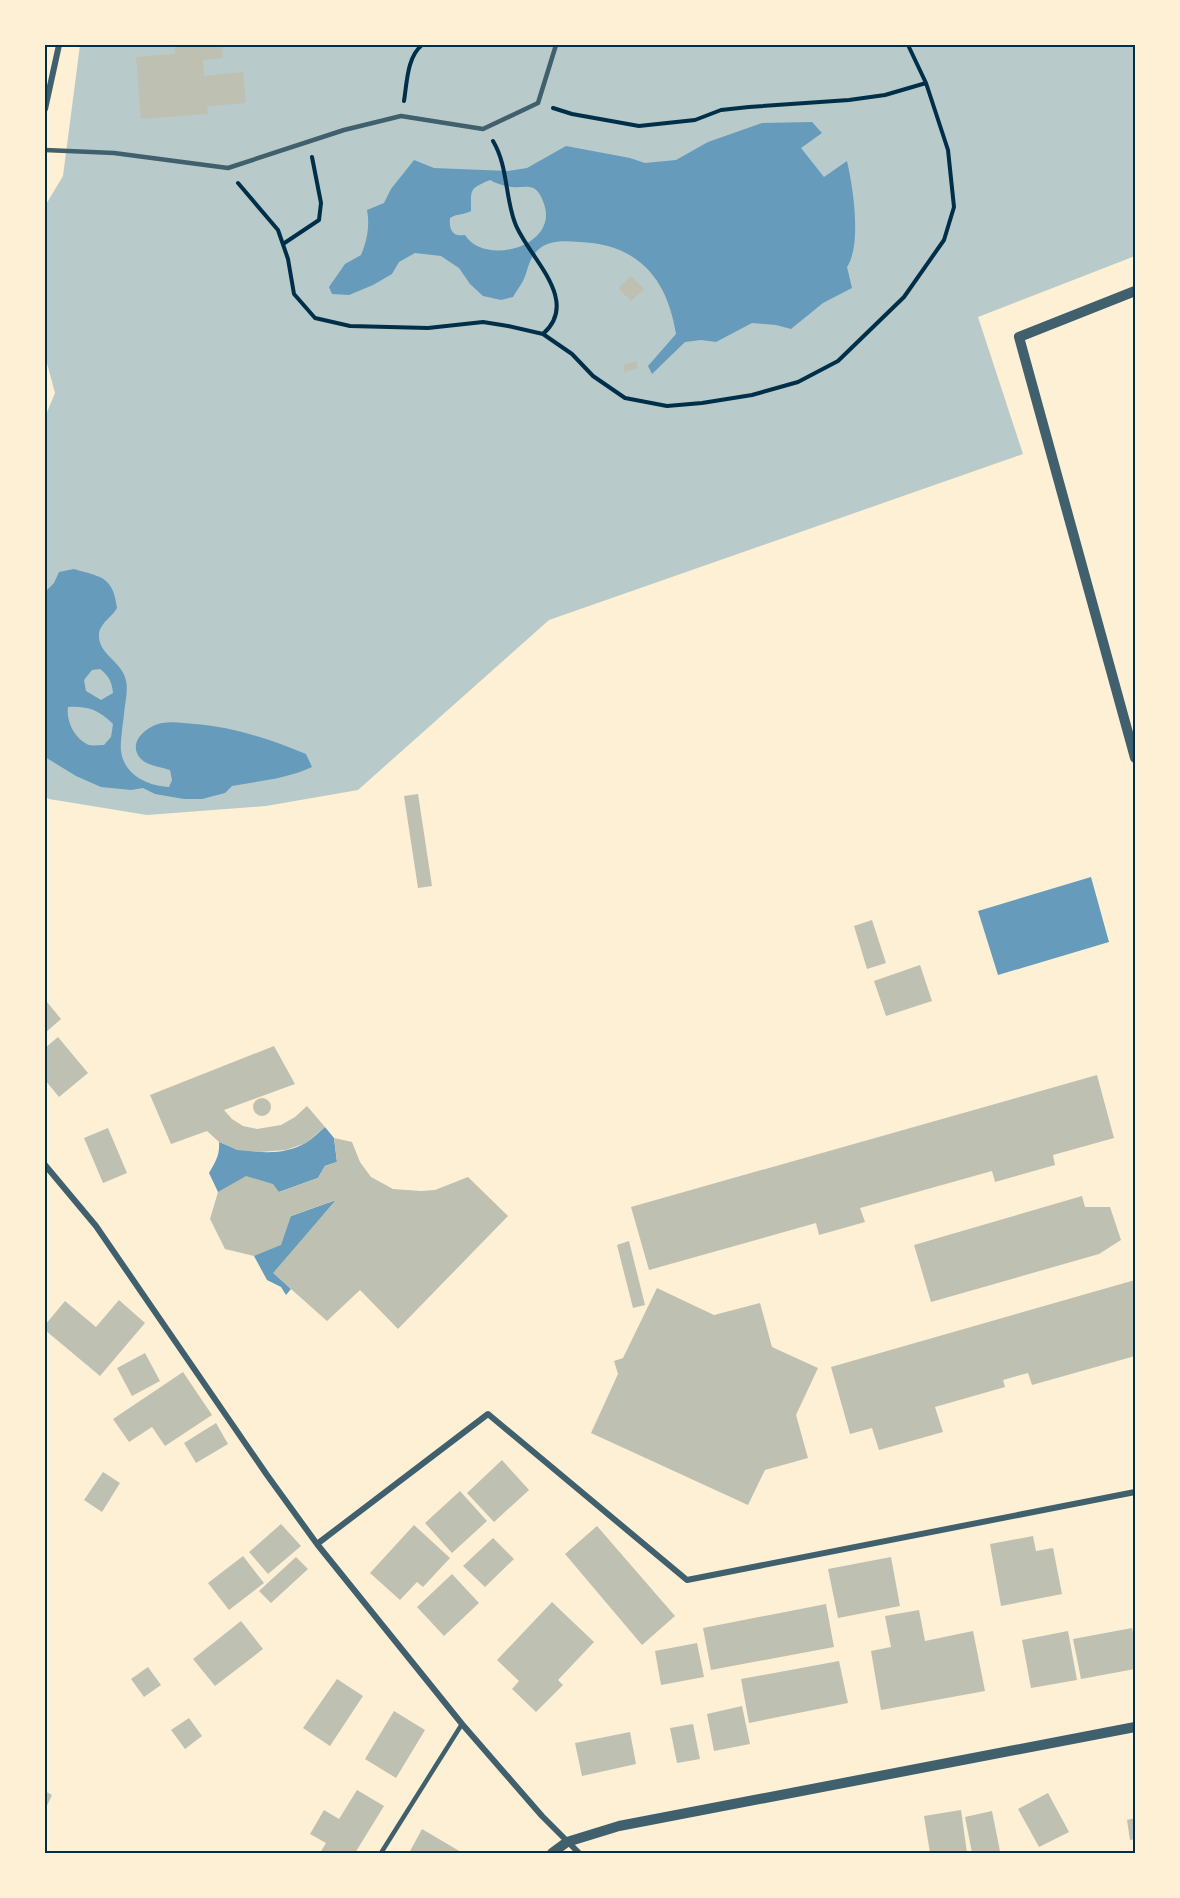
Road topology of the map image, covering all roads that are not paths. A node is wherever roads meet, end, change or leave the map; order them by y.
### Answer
1 (59, 45) edge
2 (556, 45) edge
3 (45, 109) edge
4 (45, 150) edge
5 (1135, 291) edge
6 (1135, 758) edge
7 (45, 1165) edge
8 (1135, 1492) edge
9 (317, 1544) junction
10 (462, 1724) junction
11 (1135, 1727) edge
12 (567, 1842) junction
13 (381, 1853) edge
14 (552, 1853) edge
15 (579, 1853) edge

1 - 3 street
2 - 4 lane
5 - 6 street
7 - 9 street
8 - 9 street
9 - 10 street
10 - 12 street
10 - 13 lane
11 - 12 street
12 - 14 street
12 - 15 street

